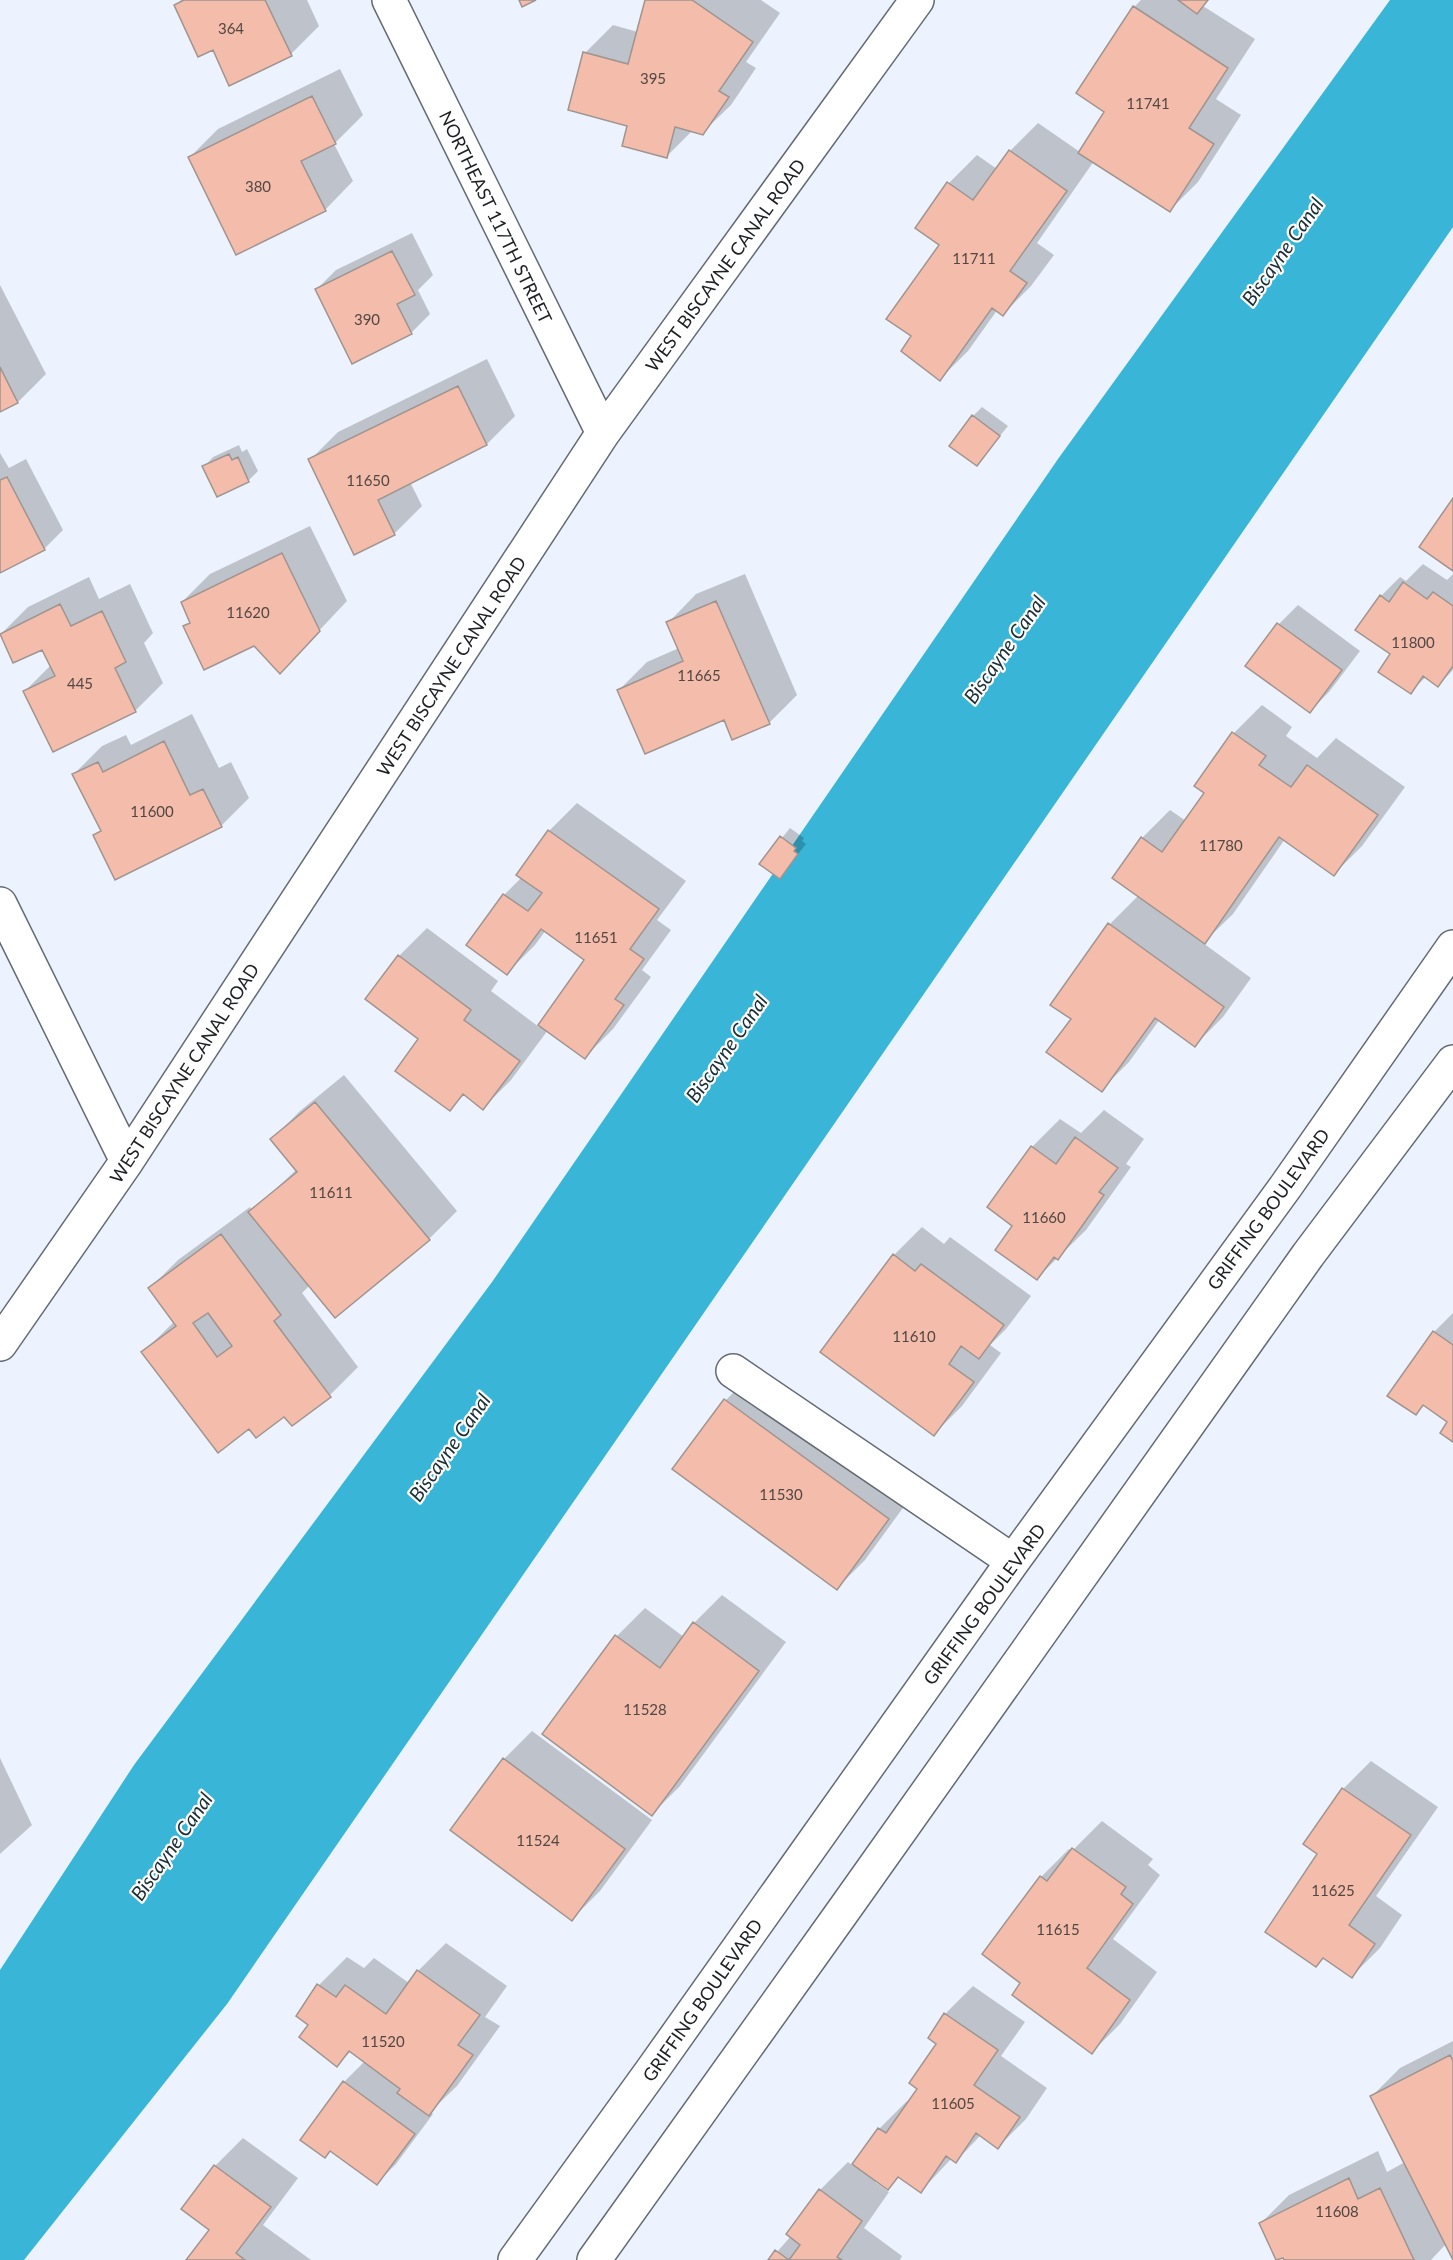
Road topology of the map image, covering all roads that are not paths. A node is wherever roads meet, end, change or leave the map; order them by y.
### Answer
1 (389, 0) edge
2 (917, 0) edge
3 (603, 433) junction
4 (0, 904) edge
5 (1453, 947) edge
6 (1453, 1062) edge
7 (127, 1161) junction
8 (0, 1344) edge
9 (733, 1371) dead end
10 (1013, 1561) junction
11 (515, 2260) edge
12 (594, 2260) edge

1 - 3 street, NORTHEAST 117TH STREET
2 - 3 street, WEST BISCAYNE CANAL ROAD
3 - 7 street, WEST BISCAYNE CANAL ROAD
4 - 7 street
5 - 10 street, GRIFFING BOULEVARD
6 - 12 street
7 - 8 street, WEST BISCAYNE CANAL ROAD
9 - 10 street
10 - 11 street, GRIFFING BOULEVARD

